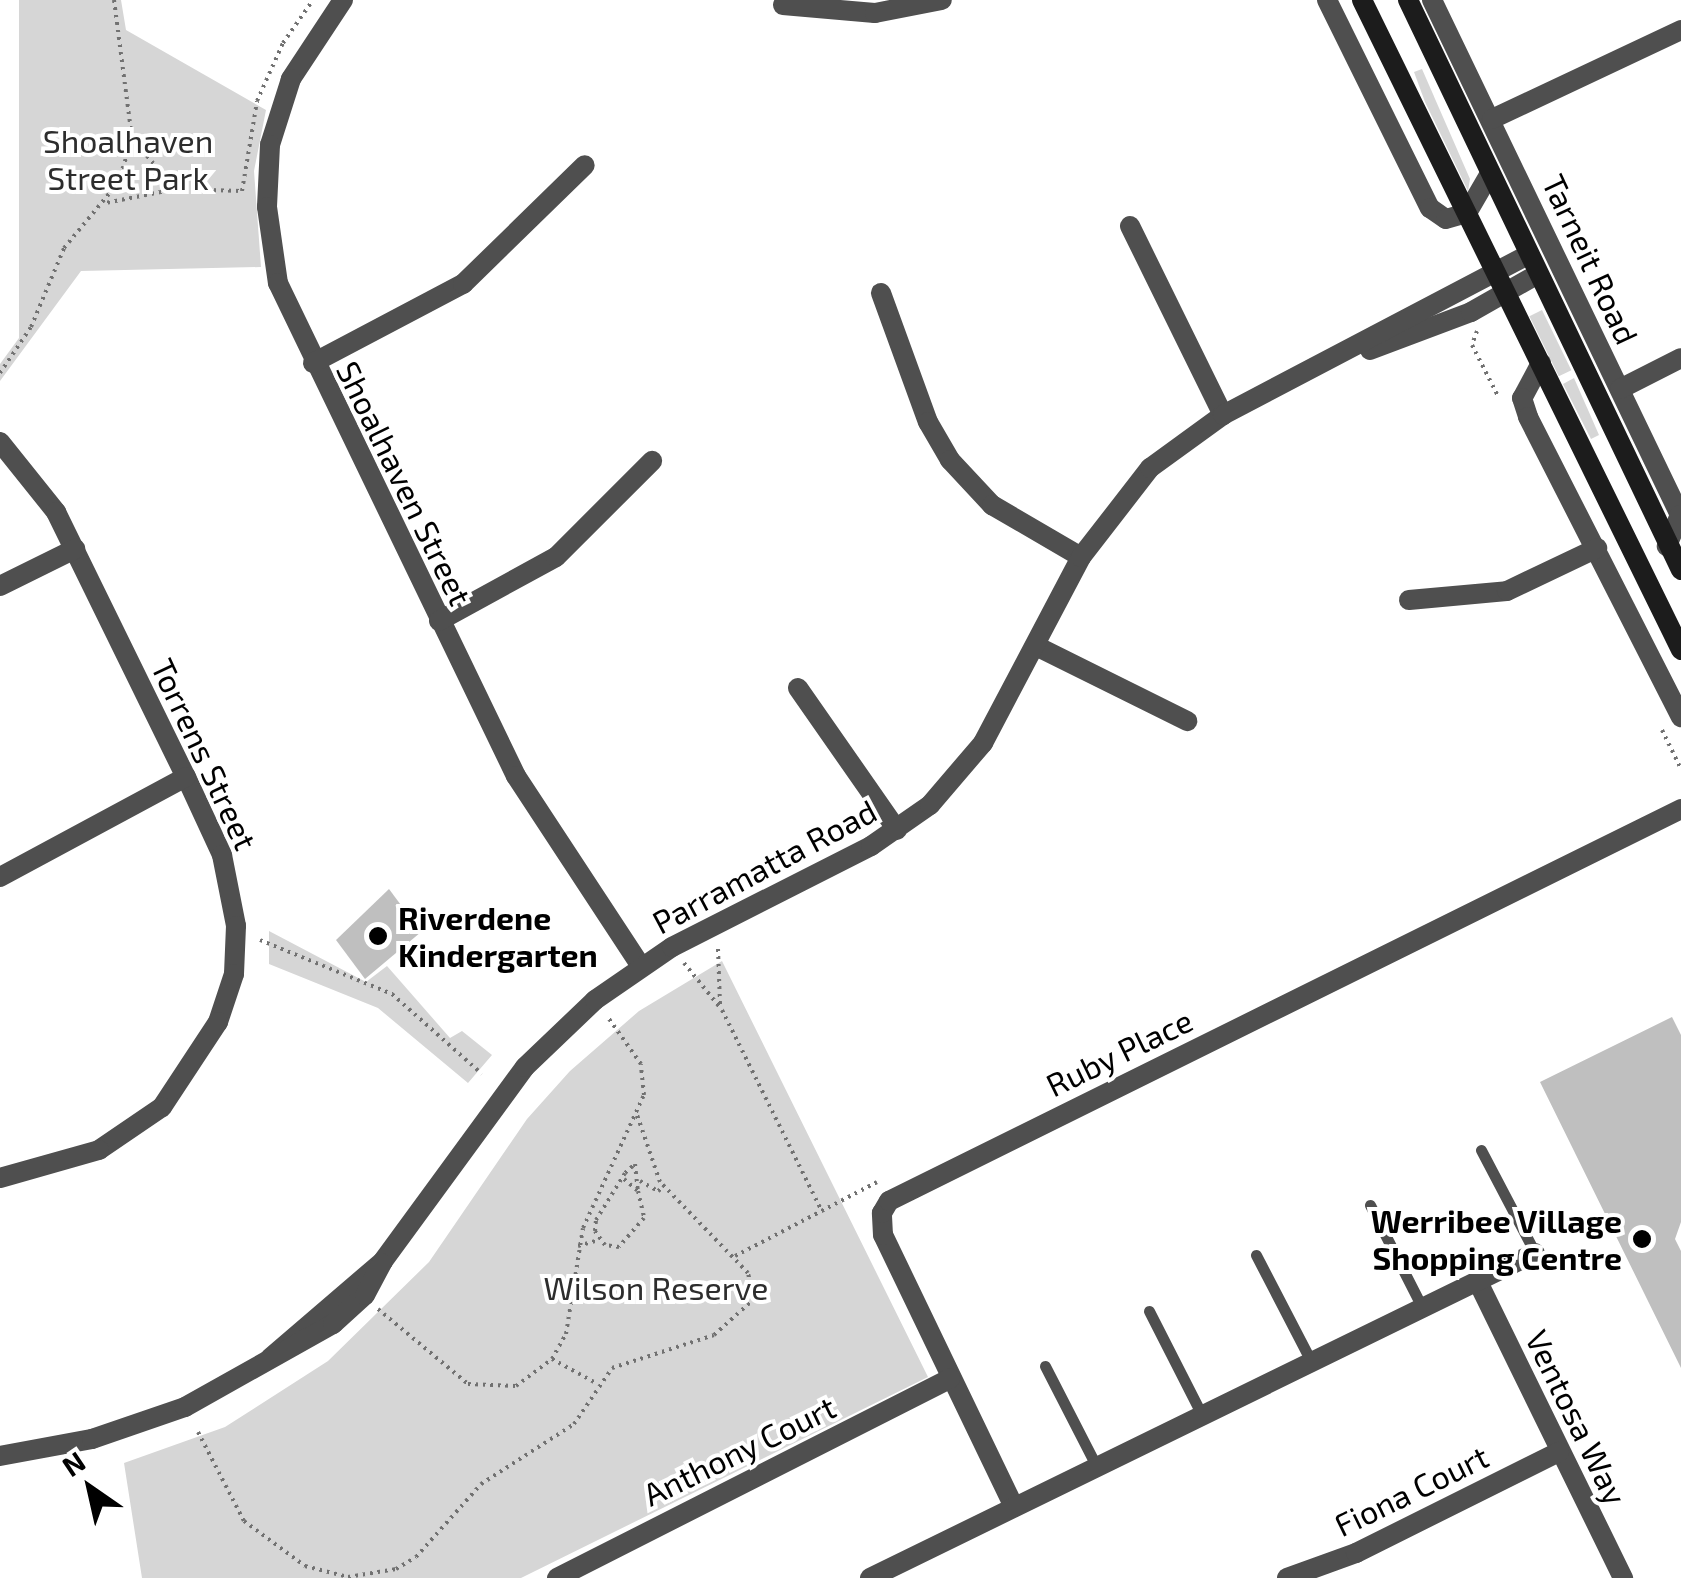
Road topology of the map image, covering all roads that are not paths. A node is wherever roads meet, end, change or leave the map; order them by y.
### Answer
1 (343, 0) edge
2 (942, 0) edge
3 (1327, 0) edge
4 (1362, 0) edge
5 (1408, 0) edge
6 (1432, 0) edge
7 (783, 5) dead end
8 (1681, 30) edge
9 (1492, 119) junction
10 (585, 165) dead end
11 (1490, 175) junction
12 (1467, 213) junction
13 (1130, 226) dead end
14 (1533, 264) junction
15 (1494, 269) junction
16 (881, 292) dead end
17 (1506, 293) junction
18 (1681, 358) edge
19 (313, 363) junction
20 (1541, 363) junction
21 (1331, 364) junction
22 (1620, 389) junction
23 (1223, 415) junction
24 (0, 442) edge
25 (652, 461) dead end
26 (1681, 516) edge
27 (1668, 546) junction
28 (1597, 548) junction
29 (74, 550) junction
30 (1081, 558) junction
31 (1681, 570) edge
32 (0, 586) edge
33 (1408, 600) dead end
34 (439, 621) junction
35 (1036, 646) junction
36 (1681, 650) edge
37 (798, 688) dead end
38 (1681, 716) edge
39 (1187, 722) dead end
40 (186, 777) junction
41 (1681, 809) edge
42 (897, 830) junction
43 (0, 877) edge
44 (641, 966) junction
45 (1480, 1150) dead end
46 (0, 1178) edge
47 (1370, 1205) dead end
48 (1535, 1253) joint
49 (1256, 1255) dead end
50 (383, 1261) junction
51 (1478, 1282) junction
52 (1422, 1306) junction
53 (1148, 1311) dead end
54 (270, 1358) junction
55 (1311, 1361) junction
56 (1045, 1366) dead end
57 (950, 1378) junction
58 (1202, 1415) junction
59 (1559, 1452) junction
60 (0, 1456) edge
61 (1097, 1467) junction
62 (1014, 1508) junction
63 (557, 1578) edge
64 (870, 1578) edge
65 (1287, 1578) edge
66 (1623, 1578) edge

1 - 19 street, Shoalhaven Street
2 - 7 street
3 - 12 street
4 - 12 main road
5 - 11 main road, Tarneit Road
6 - 9 street, Tarneit Road
8 - 9 street
9 - 22 street, Tarneit Road
10 - 19 street
11 - 12 street, Tarneit Road
11 - 14 main road, Tarneit Road
12 - 15 main road
13 - 23 street
14 - 15 street, Parramatta Road
14 - 17 street, Parramatta Road
14 - 27 main road, Tarneit Road
15 - 17 main road
15 - 21 street, Parramatta Road
16 - 30 street
17 - 20 main road
17 - 21 street, Parramatta Road
18 - 22 street
19 - 34 street, Shoalhaven Street
20 - 28 street
20 - 36 main road
21 - 23 street, Parramatta Road
22 - 26 street, Tarneit Road
23 - 30 street, Parramatta Road
24 - 29 street, Torrens Street
25 - 34 street
26 - 27 street, Tarneit Road
27 - 31 main road, Tarneit Road
28 - 33 street
28 - 38 street
29 - 32 street
29 - 40 street, Torrens Street
30 - 35 street, Parramatta Road
34 - 44 street, Shoalhaven Street
35 - 39 street
35 - 42 street, Parramatta Road
37 - 42 street
40 - 43 street
40 - 46 street, Torrens Street
41 - 57 street, Ruby Place
42 - 44 street, Parramatta Road
44 - 50 street, Parramatta Road
45 - 48 lane
47 - 52 lane
48 - 51 street
49 - 55 lane
50 - 54 street, Parramatta Road
50 - 54 street, Parramatta Road
51 - 52 street
51 - 59 street, Ventosa Way
52 - 55 street
53 - 58 lane
54 - 60 street, Parramatta Road
55 - 58 street
56 - 61 lane
57 - 62 street, Ruby Place
57 - 63 street, Anthony Court
58 - 61 street
59 - 65 street, Fiona Court
59 - 66 street, Ventosa Way
61 - 62 street
62 - 64 street

